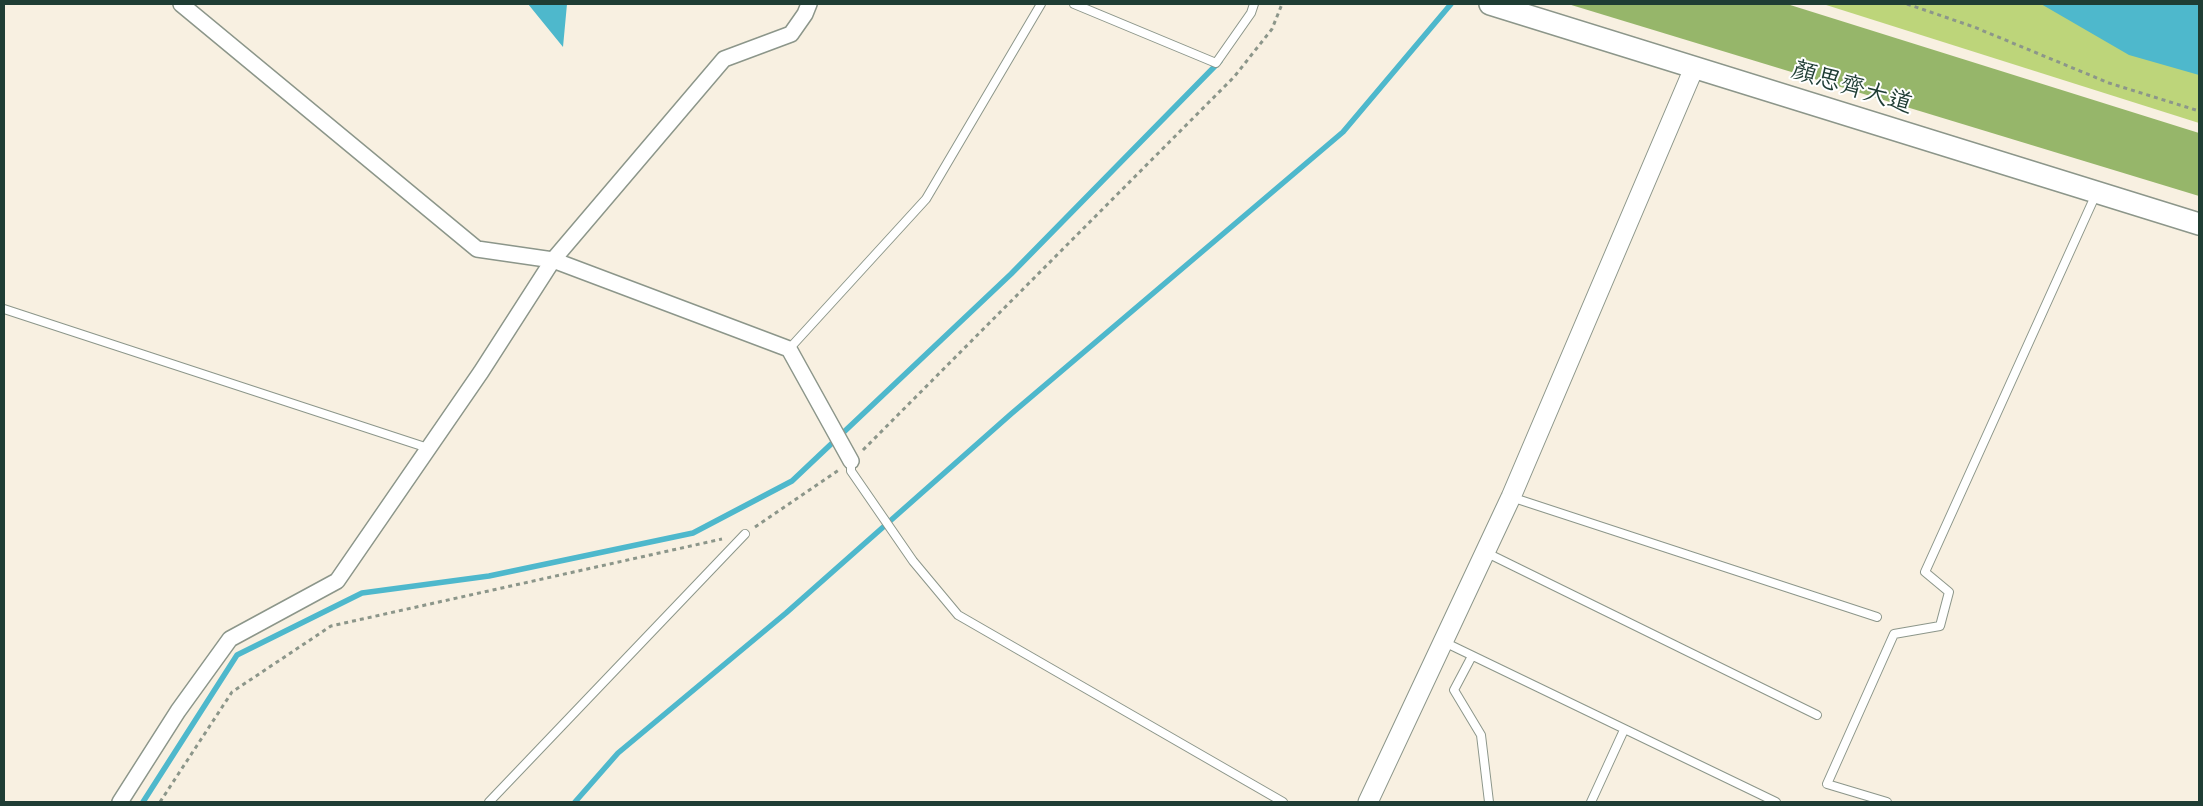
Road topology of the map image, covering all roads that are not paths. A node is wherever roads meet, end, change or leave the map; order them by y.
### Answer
1 (181, 4) edge
2 (808, 4) edge
3 (1041, 4) edge
4 (1074, 4) edge
5 (1254, 4) edge
6 (1490, 4) edge
7 (1694, 68) junction
8 (2097, 192) junction
9 (2199, 224) edge
10 (553, 260) junction
11 (4, 309) edge
12 (789, 349) junction
13 (428, 448) junction
14 (851, 461) joint
15 (1511, 497) junction
16 (745, 534) road end
17 (1485, 552) junction
18 (1878, 617) dead end
19 (1443, 642) junction
20 (1472, 656) junction
21 (1817, 716) dead end
22 (1624, 730) junction
23 (120, 802) edge
24 (489, 802) edge
25 (1283, 802) edge
26 (1368, 802) edge
27 (1490, 802) edge
28 (1591, 802) edge
29 (1773, 802) edge
30 (1887, 802) edge

1 - 10 street
2 - 10 street
3 - 12 lane
4 - 5 lane
6 - 7 main road, 顏思齊大道
7 - 8 main road, 顏思齊大道
7 - 15 street
8 - 9 main road, 顏思齊大道
8 - 30 lane
10 - 12 street
10 - 13 street
11 - 13 lane
12 - 14 street
13 - 23 street
14 - 25 lane
15 - 17 street
15 - 18 lane
16 - 24 lane
17 - 19 street
17 - 21 lane
19 - 20 lane
19 - 26 street
20 - 22 lane
20 - 27 lane
22 - 28 lane
22 - 29 lane

